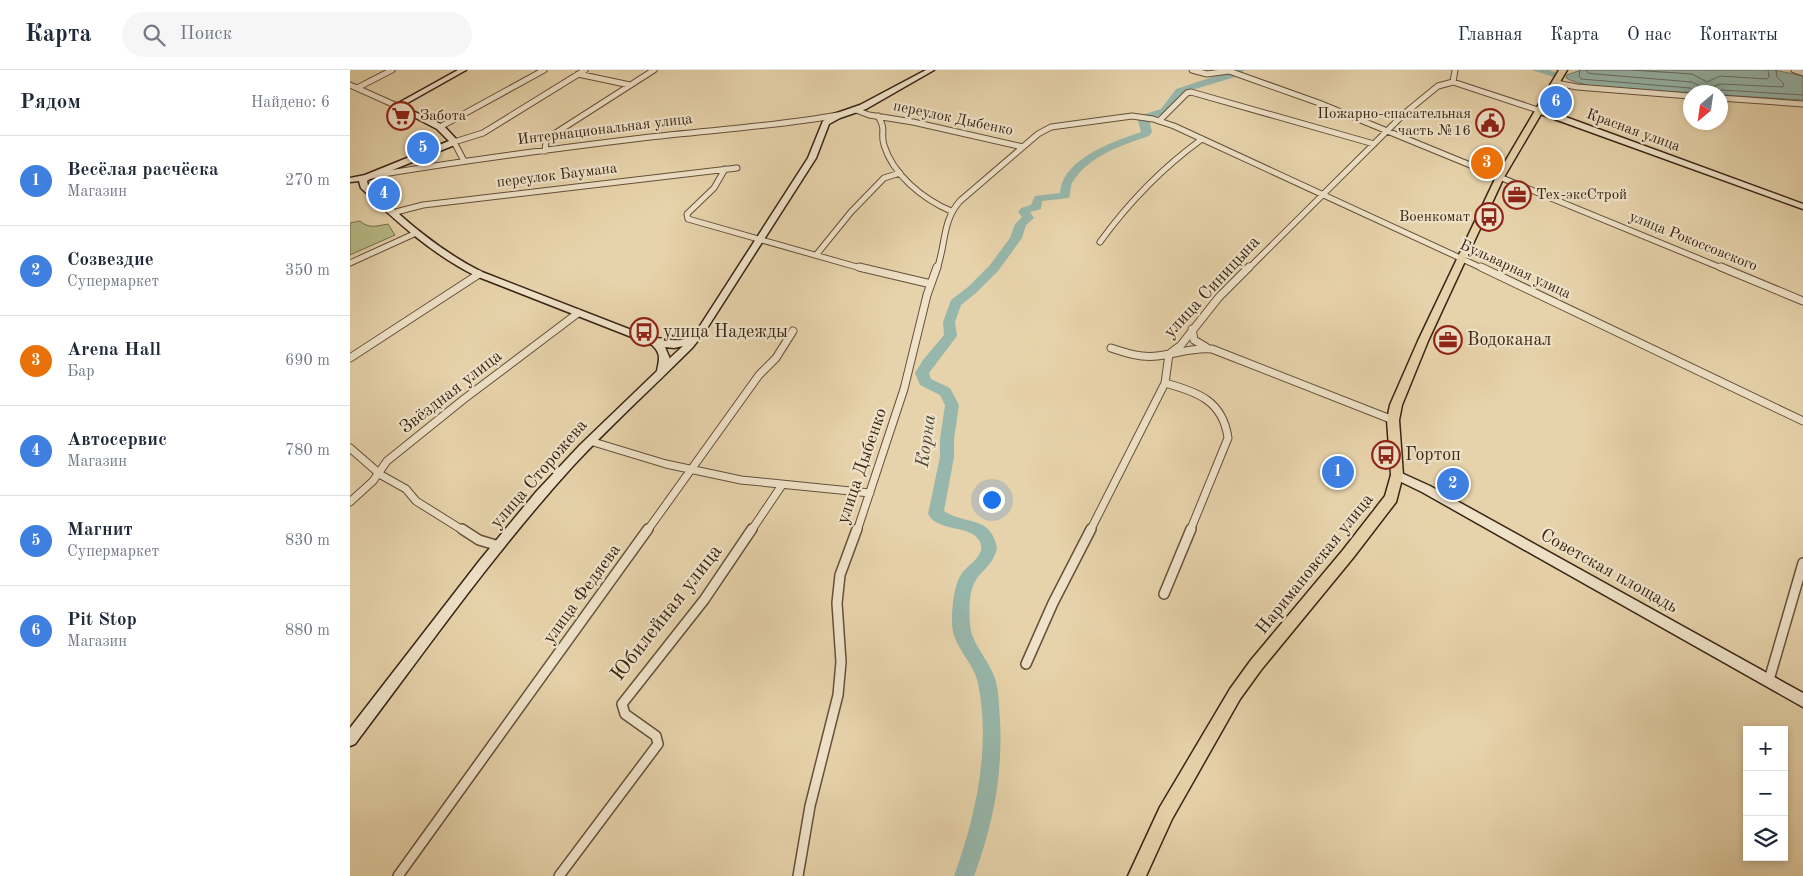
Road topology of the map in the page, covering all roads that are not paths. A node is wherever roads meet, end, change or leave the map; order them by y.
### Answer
1 (392, 70) edge
2 (463, 70) edge
3 (544, 70) edge
4 (585, 70) edge
5 (654, 70) edge
6 (931, 70) edge
7 (1192, 70) edge
8 (1455, 70) edge
9 (1564, 70) edge
10 (1794, 70) edge
11 (1803, 72) edge
12 (578, 74) junction
13 (1453, 82) junction
14 (1556, 82) junction
15 (350, 85) edge
16 (630, 85) junction
17 (358, 88) junction
18 (1683, 95) edge
19 (1728, 99) edge
20 (1803, 104) edge
21 (397, 106) junction
22 (856, 110) junction
23 (1538, 110) junction
24 (847, 113) junction
25 (878, 116) junction
26 (806, 121) junction
27 (1159, 121) junction
28 (825, 125) junction
29 (440, 127) junction
30 (1388, 131) junction
31 (1202, 139) junction
32 (454, 142) junction
33 (1374, 144) junction
34 (1023, 147) junction
35 (545, 151) junction
36 (410, 161) junction
37 (464, 161) junction
38 (737, 168) dead end
39 (725, 169) junction
40 (412, 170) junction
41 (900, 172) junction
42 (367, 177) junction
43 (1500, 177) junction
44 (350, 180) edge
45 (1322, 193) junction
46 (1803, 207) edge
47 (951, 211) junction
48 (392, 213) junction
49 (416, 233) junction
50 (761, 240) junction
51 (1100, 242) dead end
52 (817, 254) junction
53 (1461, 258) junction
54 (350, 263) edge
55 (479, 274) junction
56 (931, 284) junction
57 (1803, 301) edge
58 (578, 313) junction
59 (1192, 329) junction
60 (793, 331) dead end
61 (697, 337) junction
62 (650, 340) junction
63 (1111, 348) dead end
64 (1212, 349) junction
65 (1169, 354) junction
66 (350, 358) edge
67 (658, 376) junction
68 (1165, 383) junction
69 (1393, 420) junction
70 (1803, 421) edge
71 (590, 441) junction
72 (350, 448) edge
73 (692, 470) junction
74 (379, 473) junction
75 (1397, 475) junction
76 (782, 485) junction
77 (870, 493) junction
78 (350, 502) edge
79 (499, 546) junction
80 (1803, 563) edge
81 (1164, 594) dead end
82 (1026, 664) dead end
83 (1769, 680) junction
84 (1803, 700) edge
85 (350, 739) edge
86 (398, 876) edge
87 (559, 876) edge
88 (798, 876) edge
89 (1137, 876) edge

1 - 17 street
2 - 21 street
3 - 29 street
4 - 12 street
5 - 16 street
6 - 22 street, Интернациональная улица
7 - 30 street, улица Рокоссовского
8 - 13 street
9 - 14 main road, Наримановская улица
10 - 11 street
12 - 16 street
12 - 32 street
13 - 23 street, Красная улица
13 - 30 street, улица Синицына
14 - 18 street
14 - 23 main road, Наримановская улица
15 - 17 street
16 - 35 street
17 - 21 street
19 - 20 street
21 - 29 street
22 - 24 street, Интернациональная улица
22 - 25 street, переулок Дыбенко
23 - 43 main road, Наримановская улица
23 - 46 street, Красная улица
24 - 26 street, Интернациональная улица
24 - 28 street, Интернациональная улица
25 - 34 street, переулок Дыбенко
25 - 41 street, переулок Дыбенко
26 - 28 street
26 - 35 street, Интернациональная улица
27 - 31 street, Бульварная улица
27 - 33 street
27 - 34 street, Бульварная улица
28 - 50 street, улица Сторожева
29 - 32 street
30 - 33 street, улица Синицына
30 - 43 street, улица Рокоссовского
31 - 45 street, Бульварная улица
31 - 51 street
32 - 36 street, Интернациональная улица
32 - 37 street
33 - 45 street, улица Синицына
34 - 47 street
35 - 37 street, Интернациональная улица
36 - 40 street
36 - 42 street, Интернациональная улица
37 - 40 street, Интернациональная улица
38 - 39 street, переулок Баумана
39 - 48 street, переулок Баумана
39 - 50 street
40 - 42 street, Интернациональная улица
41 - 47 street, переулок Дыбенко
41 - 52 street
42 - 44 street, Интернациональная улица
42 - 48 street
43 - 53 main road, Наримановская улица
43 - 57 street, улица Рокоссовского
45 - 53 street, Бульварная улица
45 - 59 street, улица Синицына
47 - 56 street, улица Дыбенко
48 - 49 street
49 - 54 street
49 - 55 street
50 - 52 street
50 - 61 street, улица Сторожева
52 - 56 street
53 - 69 main road, Наримановская улица
53 - 70 street, Бульварная улица
55 - 58 street
55 - 66 street
56 - 77 street, улица Дыбенко
58 - 62 street
58 - 74 street, Звёздная улица
59 - 64 street
59 - 65 street, улица Синицына
60 - 73 street, улица Федяева
61 - 62 street
61 - 67 street, улица Сторожева
62 - 67 street
63 - 65 street
64 - 65 street
64 - 69 street
65 - 68 street, улица Синицына
67 - 71 street, улица Сторожева
68 - 81 street
68 - 82 street, улица Синицына
69 - 75 main road, Наримановская улица
71 - 73 street
71 - 79 street, улица Сторожева
72 - 74 street
73 - 76 street
73 - 86 street, улица Федяева
74 - 78 street, Звёздная улица
74 - 79 street
75 - 83 street, Советская площадь
75 - 89 main road, Наримановская улица
76 - 77 street
76 - 87 street, Юбилейная улица
77 - 88 street, улица Дыбенко
79 - 85 street, улица Сторожева
80 - 83 street
83 - 84 street, Советская площадь

